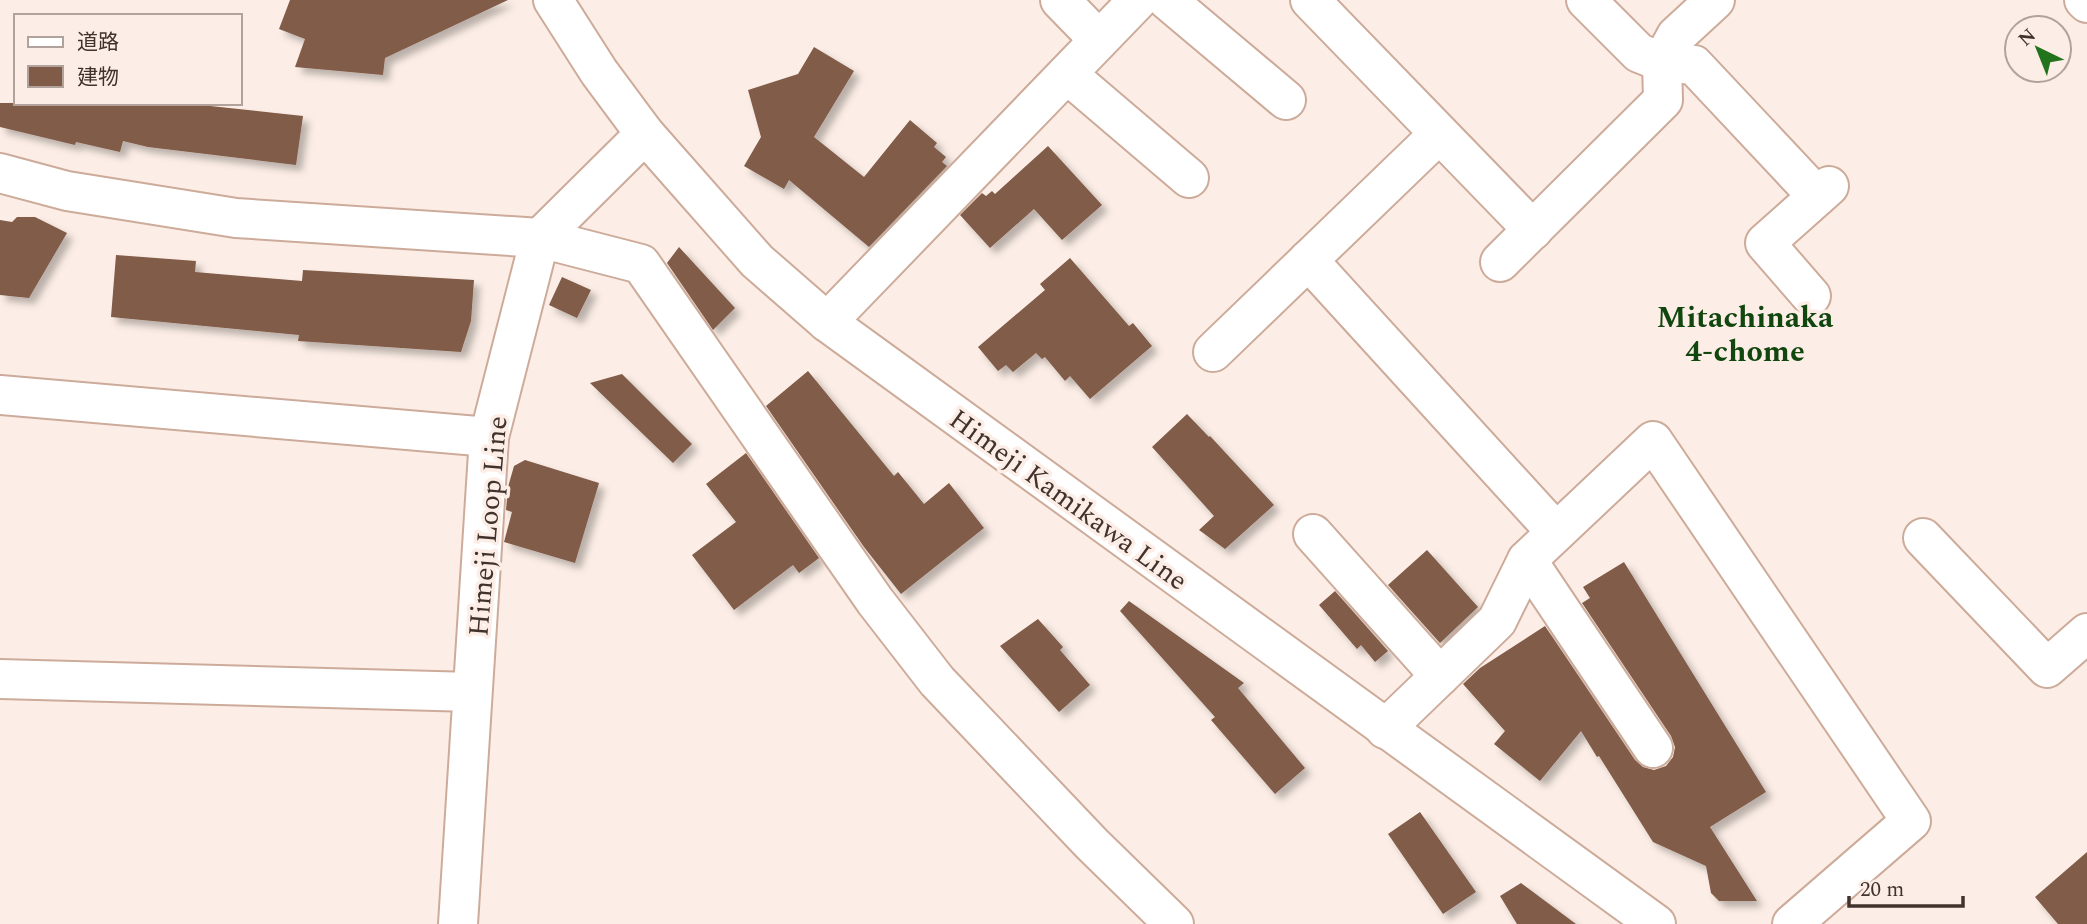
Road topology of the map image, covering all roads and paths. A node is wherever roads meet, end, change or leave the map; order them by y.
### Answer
1 (553, 0) edge
2 (1060, 0) edge
3 (1138, 0) edge
4 (1167, 0) edge
5 (1310, 0) edge
6 (1586, 0) edge
7 (1715, 0) edge
8 (1100, 40) junction
9 (1662, 62) junction
10 (1067, 74) junction
11 (1286, 100) dead end
12 (645, 134) junction
13 (1439, 134) junction
14 (0, 173) edge
15 (1189, 178) dead end
16 (1532, 230) junction
17 (540, 238) junction
18 (1308, 260) junction
19 (1500, 262) dead end
20 (1811, 296) dead end
21 (827, 322) junction
22 (1213, 352) dead end
23 (0, 395) edge
24 (489, 437) junction
25 (1556, 532) junction
26 (1313, 534) dead end
27 (1923, 538) dead end
28 (1527, 560) junction
29 (2087, 633) edge
30 (1440, 676) junction
31 (0, 679) edge
32 (472, 692) junction
33 (1385, 729) junction
34 (1653, 748) dead end
35 (458, 924) edge
36 (1174, 924) edge
37 (1656, 924) edge
38 (1792, 924) edge

1 - 12 street, Himeji Kamikawa Line
2 - 8 street
3 - 8 street
4 - 11 street
5 - 13 street
6 - 9 street
7 - 9 street
8 - 10 street
9 - 16 street
9 - 20 street
10 - 15 street
10 - 21 street
12 - 17 street
12 - 21 street, Himeji Kamikawa Line
13 - 16 street
13 - 18 street
14 - 17 street
16 - 19 street
17 - 24 street, Himeji Loop Line
17 - 36 street
18 - 22 street
18 - 25 street
21 - 33 street, Himeji Kamikawa Line
23 - 24 street
24 - 32 street, Himeji Loop Line
25 - 28 street
25 - 38 street
26 - 30 street
27 - 29 street
28 - 30 street
28 - 34 street
30 - 33 street
31 - 32 street
32 - 35 street, Himeji Loop Line
33 - 37 street, Himeji Kamikawa Line

